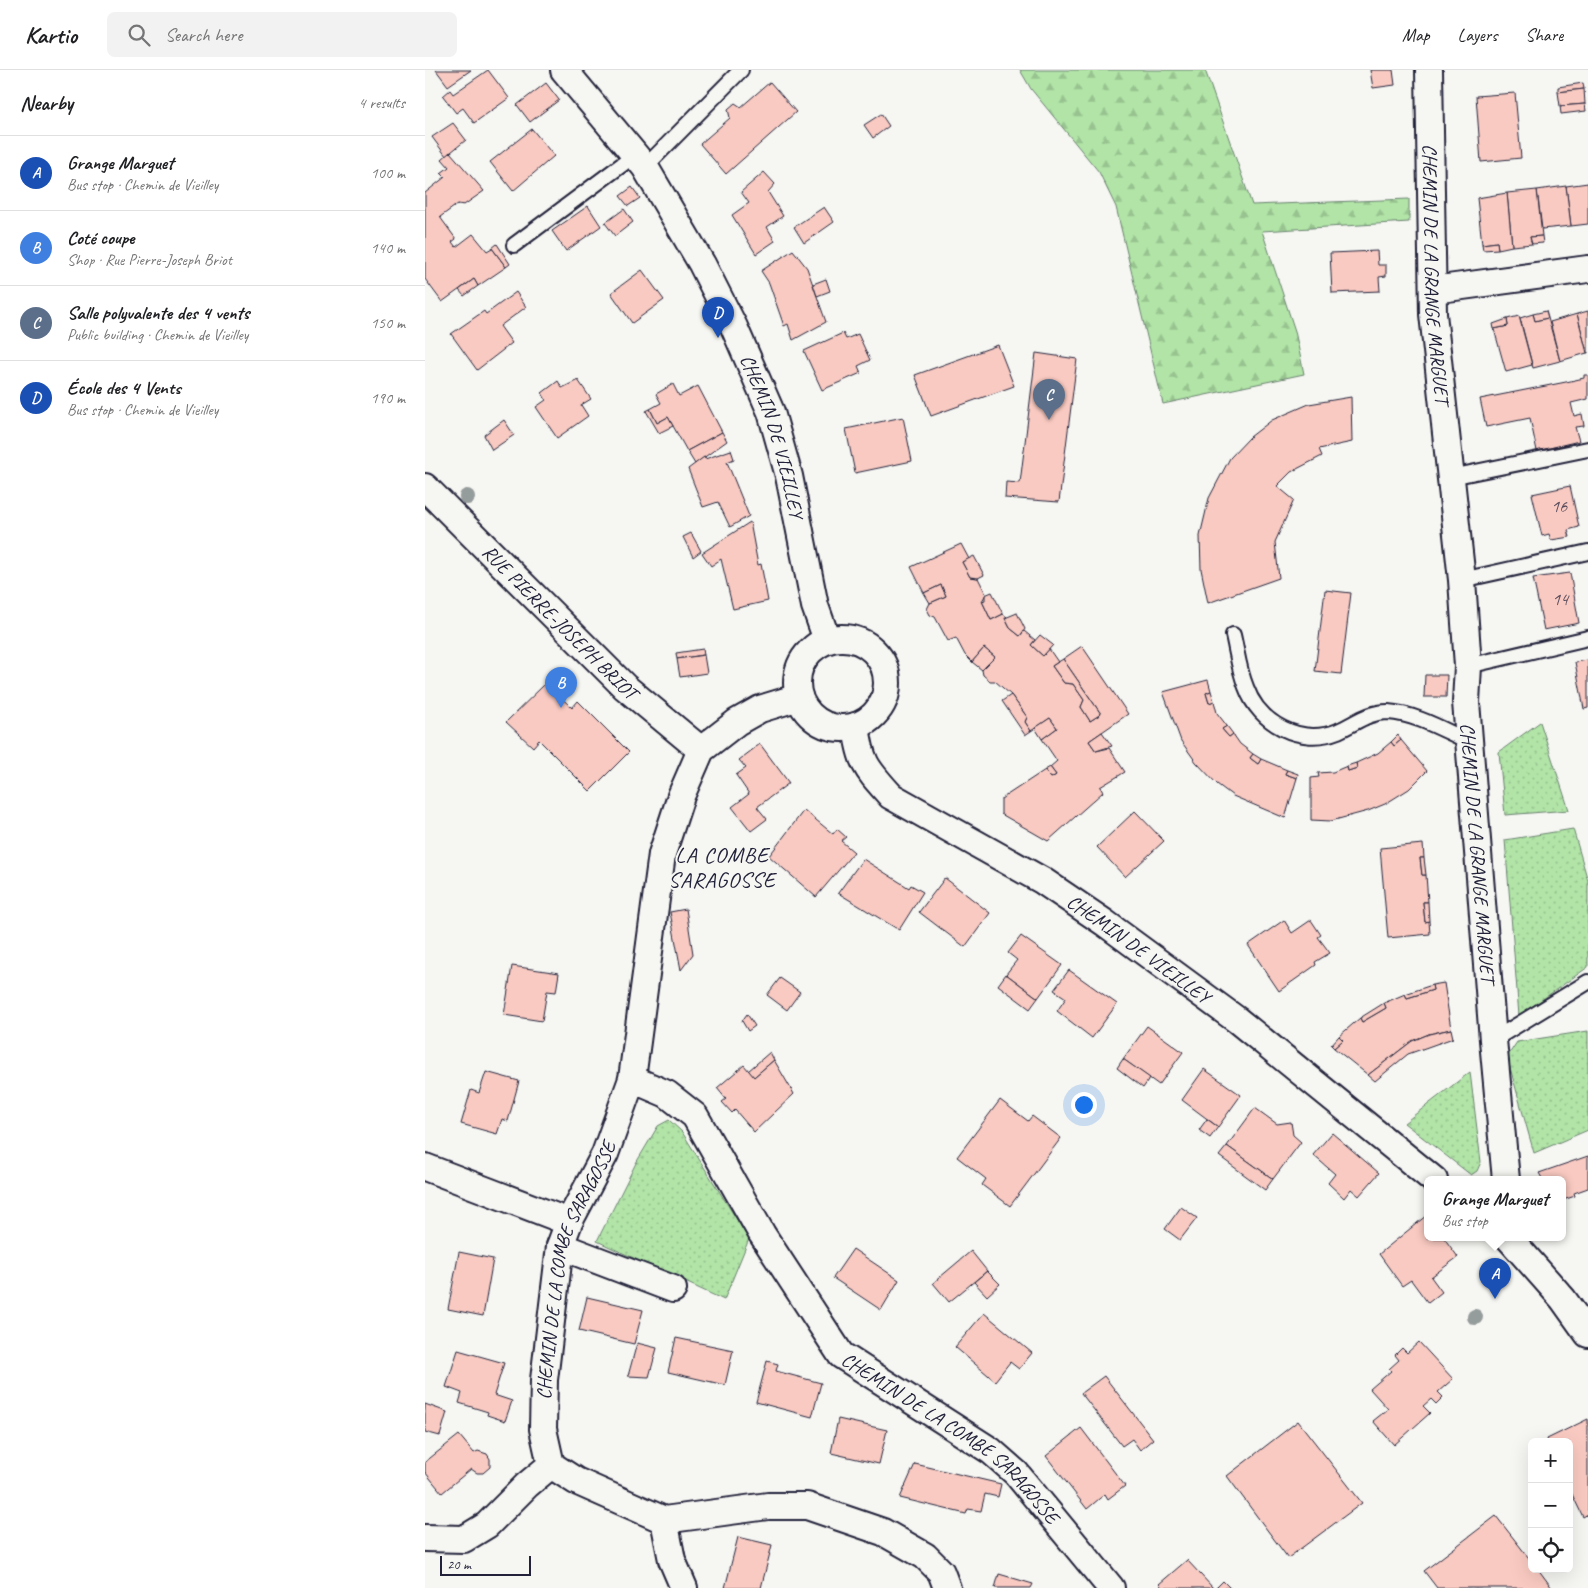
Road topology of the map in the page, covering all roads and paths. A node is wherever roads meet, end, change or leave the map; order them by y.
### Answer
1 (564, 70) edge
2 (741, 70) edge
3 (1429, 70) edge
4 (640, 161) junction
5 (514, 245) dead end
6 (1588, 269) edge
7 (1433, 290) junction
8 (1588, 450) edge
9 (1451, 477) junction
10 (425, 487) edge
11 (1588, 552) edge
12 (1462, 580) junction
13 (1233, 635) dead end
14 (1588, 638) edge
15 (827, 640) junction
16 (1468, 666) junction
17 (799, 697) junction
18 (856, 726) junction
19 (1470, 742) junction
20 (701, 750) junction
21 (1588, 982) edge
22 (1493, 1040) junction
23 (632, 1079) junction
24 (425, 1167) edge
25 (1429, 1176) edge
26 (1506, 1176) edge
27 (569, 1222) junction
28 (1512, 1241) edge
29 (560, 1246) junction
30 (673, 1289) dead end
31 (1587, 1329) edge
32 (551, 1465) junction
33 (664, 1520) junction
34 (425, 1538) edge
35 (684, 1588) edge
36 (947, 1588) edge
37 (1111, 1588) edge

1 - 4 street, CHEMIN DE VIEILLEY
2 - 4 lane
3 - 7 street, CHEMIN DE LA GRANGE MARGUET
4 - 5 lane
4 - 15 street, CHEMIN DE VIEILLEY
6 - 7 street
7 - 9 street, CHEMIN DE LA GRANGE MARGUET
8 - 9 lane
9 - 12 street, CHEMIN DE LA GRANGE MARGUET
10 - 20 street, RUE PIERRE-JOSEPH BRIOT
11 - 12 lane
12 - 16 street, CHEMIN DE LA GRANGE MARGUET
13 - 19 lane
14 - 16 lane
15 - 17 street
15 - 18 street
16 - 19 street, CHEMIN DE LA GRANGE MARGUET
17 - 18 street
17 - 20 street, CHEMIN DE LA COMBE SARAGOSSE
18 - 25 street, CHEMIN DE VIEILLEY
19 - 22 street, CHEMIN DE LA GRANGE MARGUET
20 - 23 street, CHEMIN DE LA COMBE SARAGOSSE
21 - 22 lane
22 - 26 street, CHEMIN DE LA GRANGE MARGUET
23 - 27 street, CHEMIN DE LA COMBE SARAGOSSE
23 - 37 street, CHEMIN DE LA COMBE SARAGOSSE
24 - 27 street
27 - 29 street, CHEMIN DE LA COMBE SARAGOSSE
28 - 31 street
29 - 30 street
29 - 32 street, CHEMIN DE LA COMBE SARAGOSSE
32 - 33 street
32 - 34 street
33 - 35 street
33 - 36 street

